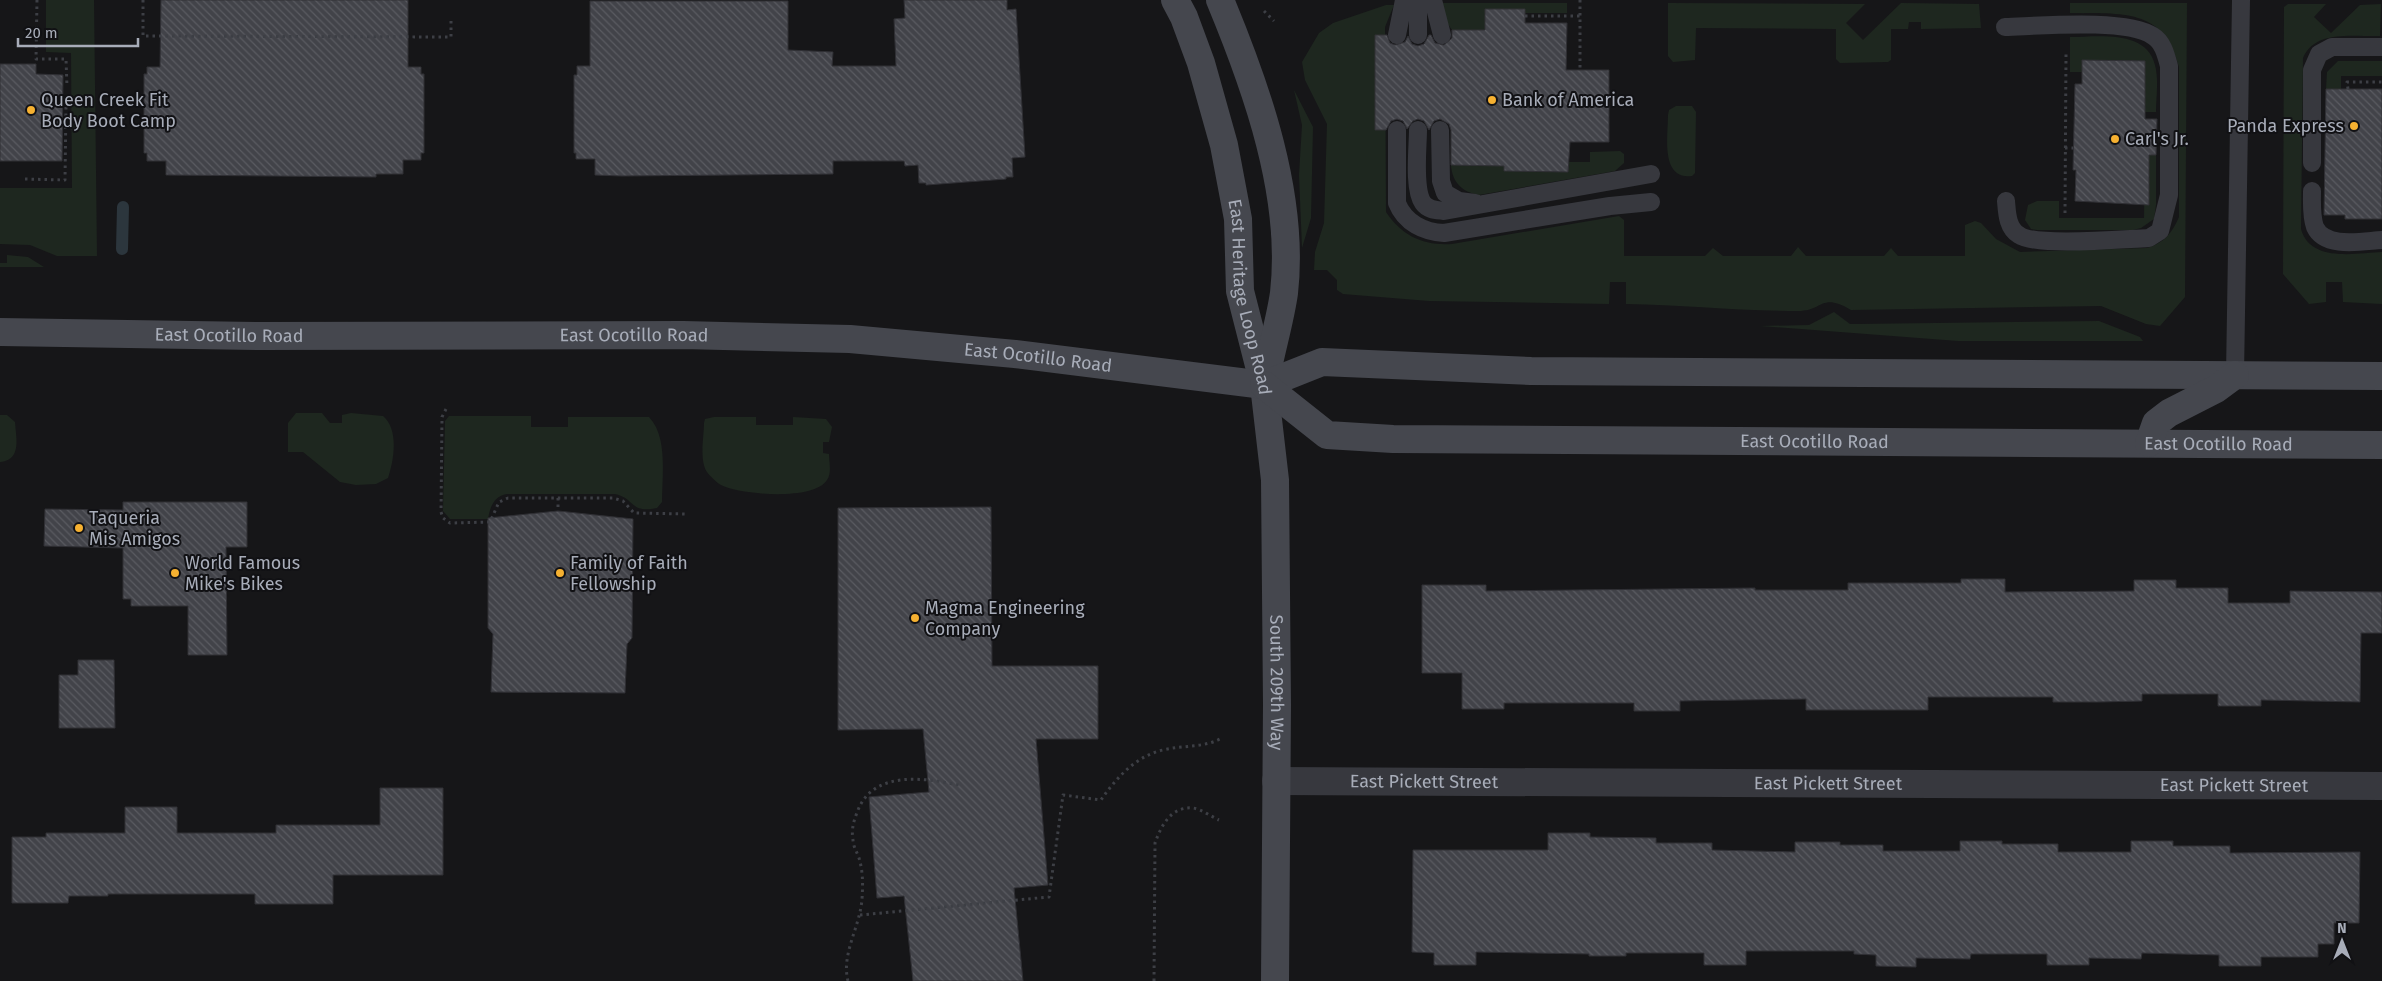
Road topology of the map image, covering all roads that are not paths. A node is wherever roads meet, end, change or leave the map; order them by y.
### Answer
1 (1175, 0) edge
2 (1220, 0) edge
3 (1404, 0) edge
4 (1418, 0) edge
5 (1433, 0) edge
6 (2241, 0) edge
7 (2004, 26) dead end
8 (1397, 35) dead end
9 (1418, 35) dead end
10 (1442, 35) dead end
11 (2382, 47) edge
12 (1397, 130) dead end
13 (1418, 130) dead end
14 (1440, 130) dead end
15 (2312, 163) dead end
16 (1650, 174) dead end
17 (2312, 191) dead end
18 (2006, 201) dead end
19 (1650, 202) dead end
20 (1483, 205) junction
21 (2382, 240) edge
22 (0, 332) edge
23 (2234, 375) junction
24 (2382, 376) edge
25 (1264, 385) junction
26 (2149, 443) junction
27 (2382, 445) edge
28 (1276, 781) junction
29 (2382, 786) edge
30 (1275, 981) edge

1 - 25 main road, East Heritage Loop Road
2 - 25 main road, East Heritage Loop Road
3 - 8 lane
4 - 9 lane
5 - 10 lane
6 - 23 lane
7 - 18 lane
11 - 15 lane
12 - 19 lane
13 - 20 lane
14 - 20 lane
16 - 20 lane
17 - 21 lane
22 - 25 main road, East Ocotillo Road
23 - 24 main road, East Ocotillo Road
23 - 25 main road, East Ocotillo Road
23 - 26 main road
25 - 26 main road, East Ocotillo Road
25 - 28 main road, South 209th Way
26 - 27 main road, East Ocotillo Road
28 - 29 street, East Pickett Street
28 - 30 main road, South 209th Way

